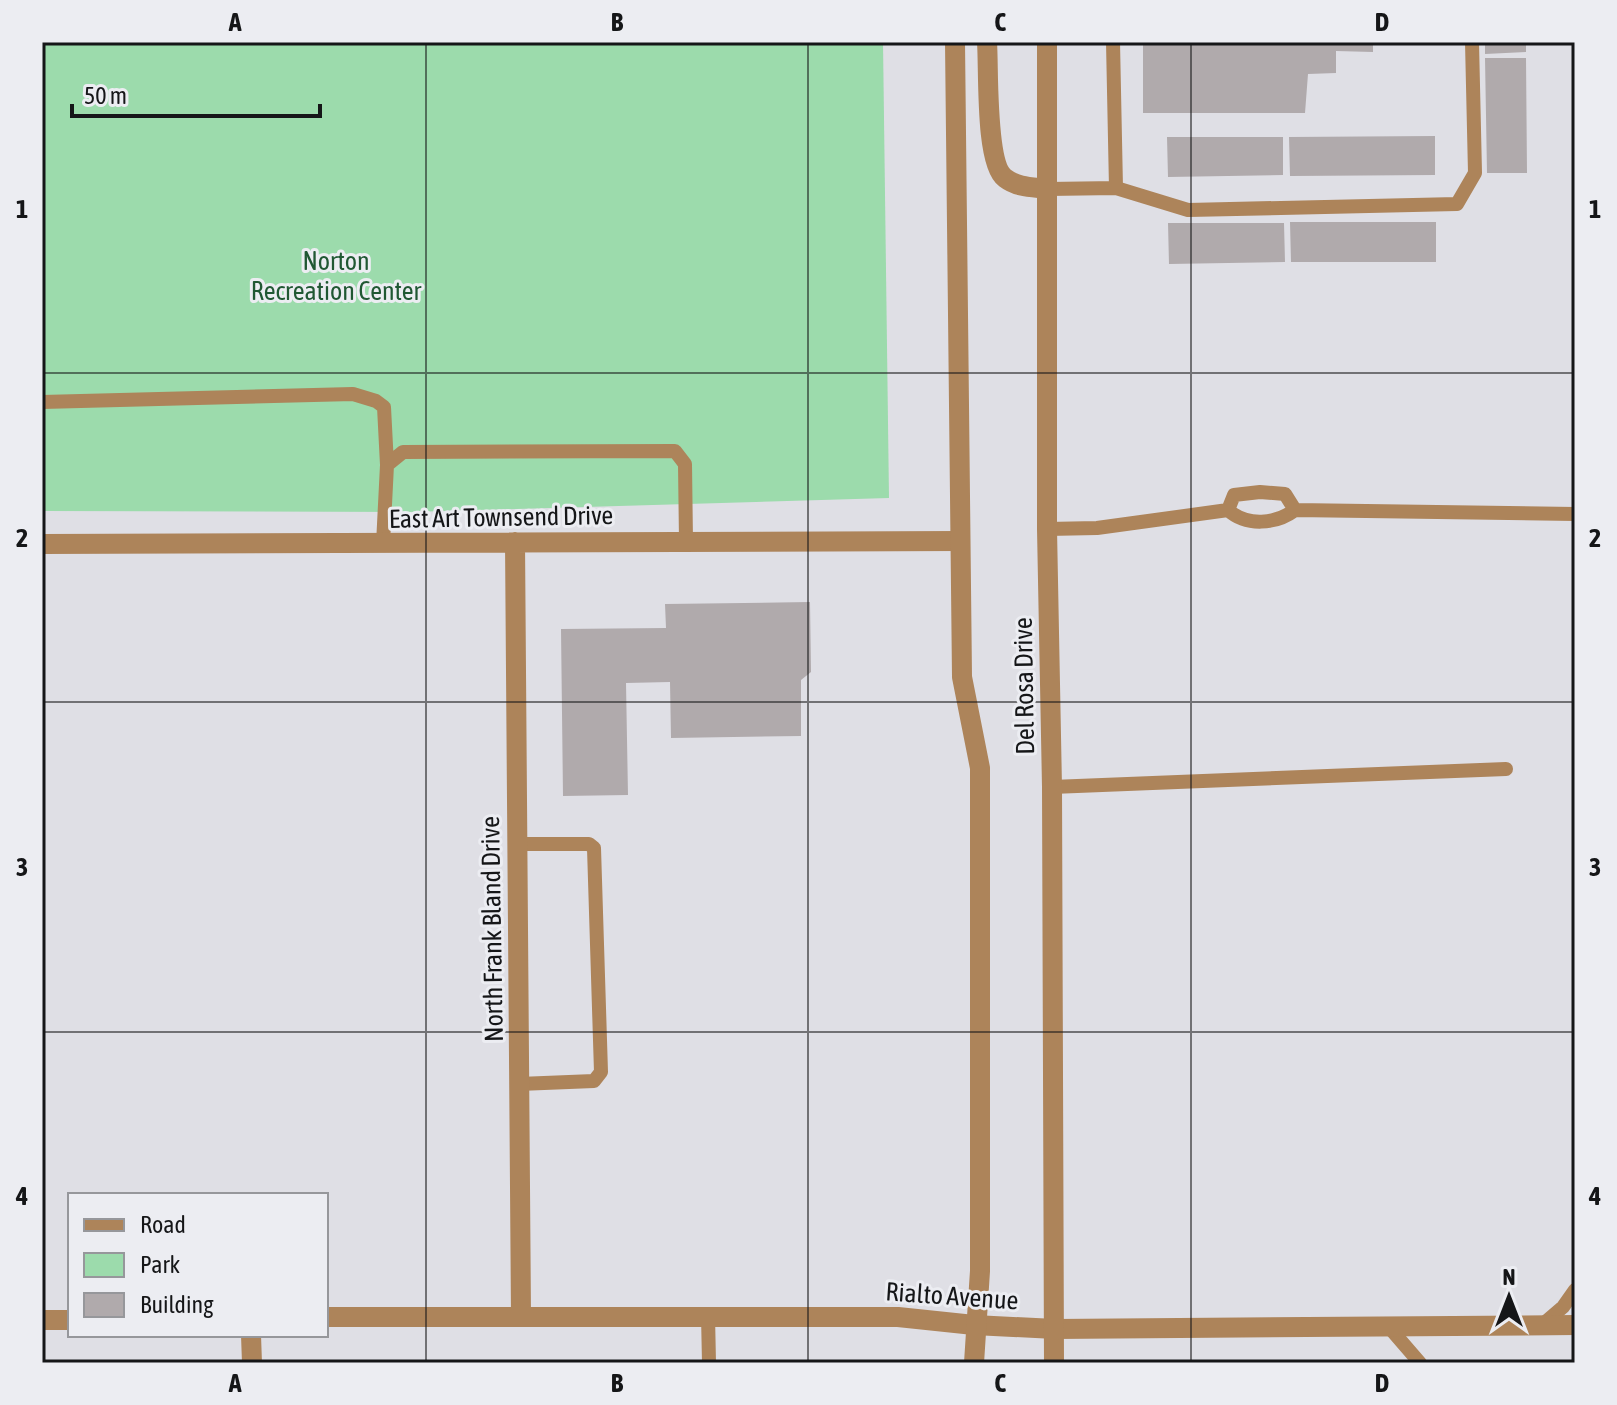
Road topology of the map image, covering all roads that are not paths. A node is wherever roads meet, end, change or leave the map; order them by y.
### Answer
1 (955, 42) edge
2 (987, 42) edge
3 (1047, 42) edge
4 (1113, 42) edge
5 (1472, 42) edge
6 (1116, 188) junction
7 (1048, 189) junction
8 (42, 402) edge
9 (387, 465) junction
10 (1228, 510) junction
11 (1295, 510) junction
12 (1575, 514) edge
13 (1047, 529) junction
14 (686, 541) junction
15 (960, 541) junction
16 (515, 542) junction
17 (42, 544) edge
18 (383, 544) junction
19 (1506, 769) dead end
20 (1052, 787) junction
21 (517, 844) junction
22 (519, 1084) junction
23 (1575, 1290) edge
24 (708, 1315) junction
25 (521, 1316) junction
26 (328, 1317) edge
27 (42, 1320) edge
28 (68, 1320) edge
29 (974, 1325) junction
30 (1542, 1325) junction
31 (1575, 1325) edge
32 (1388, 1326) junction
33 (1055, 1329) junction
34 (251, 1337) edge
35 (252, 1363) edge
36 (709, 1363) edge
37 (974, 1363) edge
38 (1054, 1363) edge
39 (1420, 1363) edge

1 - 15 street, Del Rosa Drive
2 - 7 street
3 - 7 street, Del Rosa Drive
4 - 6 lane
5 - 6 lane
6 - 7 lane
7 - 13 street, Del Rosa Drive
8 - 9 lane
9 - 14 lane
9 - 18 lane
10 - 11 lane
10 - 11 lane
10 - 13 lane
11 - 12 lane
13 - 20 street, Del Rosa Drive
14 - 15 street, East Art Townsend Drive
14 - 16 street, East Art Townsend Drive
15 - 29 street, Del Rosa Drive
16 - 18 street, East Art Townsend Drive
16 - 21 street, North Frank Bland Drive
17 - 18 street, East Art Townsend Drive
19 - 20 lane
20 - 33 street, Del Rosa Drive
21 - 22 street, North Frank Bland Drive
21 - 22 lane
22 - 25 street, North Frank Bland Drive
23 - 30 lane
24 - 25 street, Rialto Avenue
24 - 29 street, Rialto Avenue
24 - 36 lane
25 - 26 street, Rialto Avenue
27 - 28 street
29 - 33 street, Rialto Avenue
29 - 37 street, Del Rosa Drive
30 - 31 street, Rialto Avenue
30 - 32 street, Rialto Avenue
32 - 33 street, Rialto Avenue
32 - 39 lane
33 - 38 street, Del Rosa Drive
34 - 35 street

